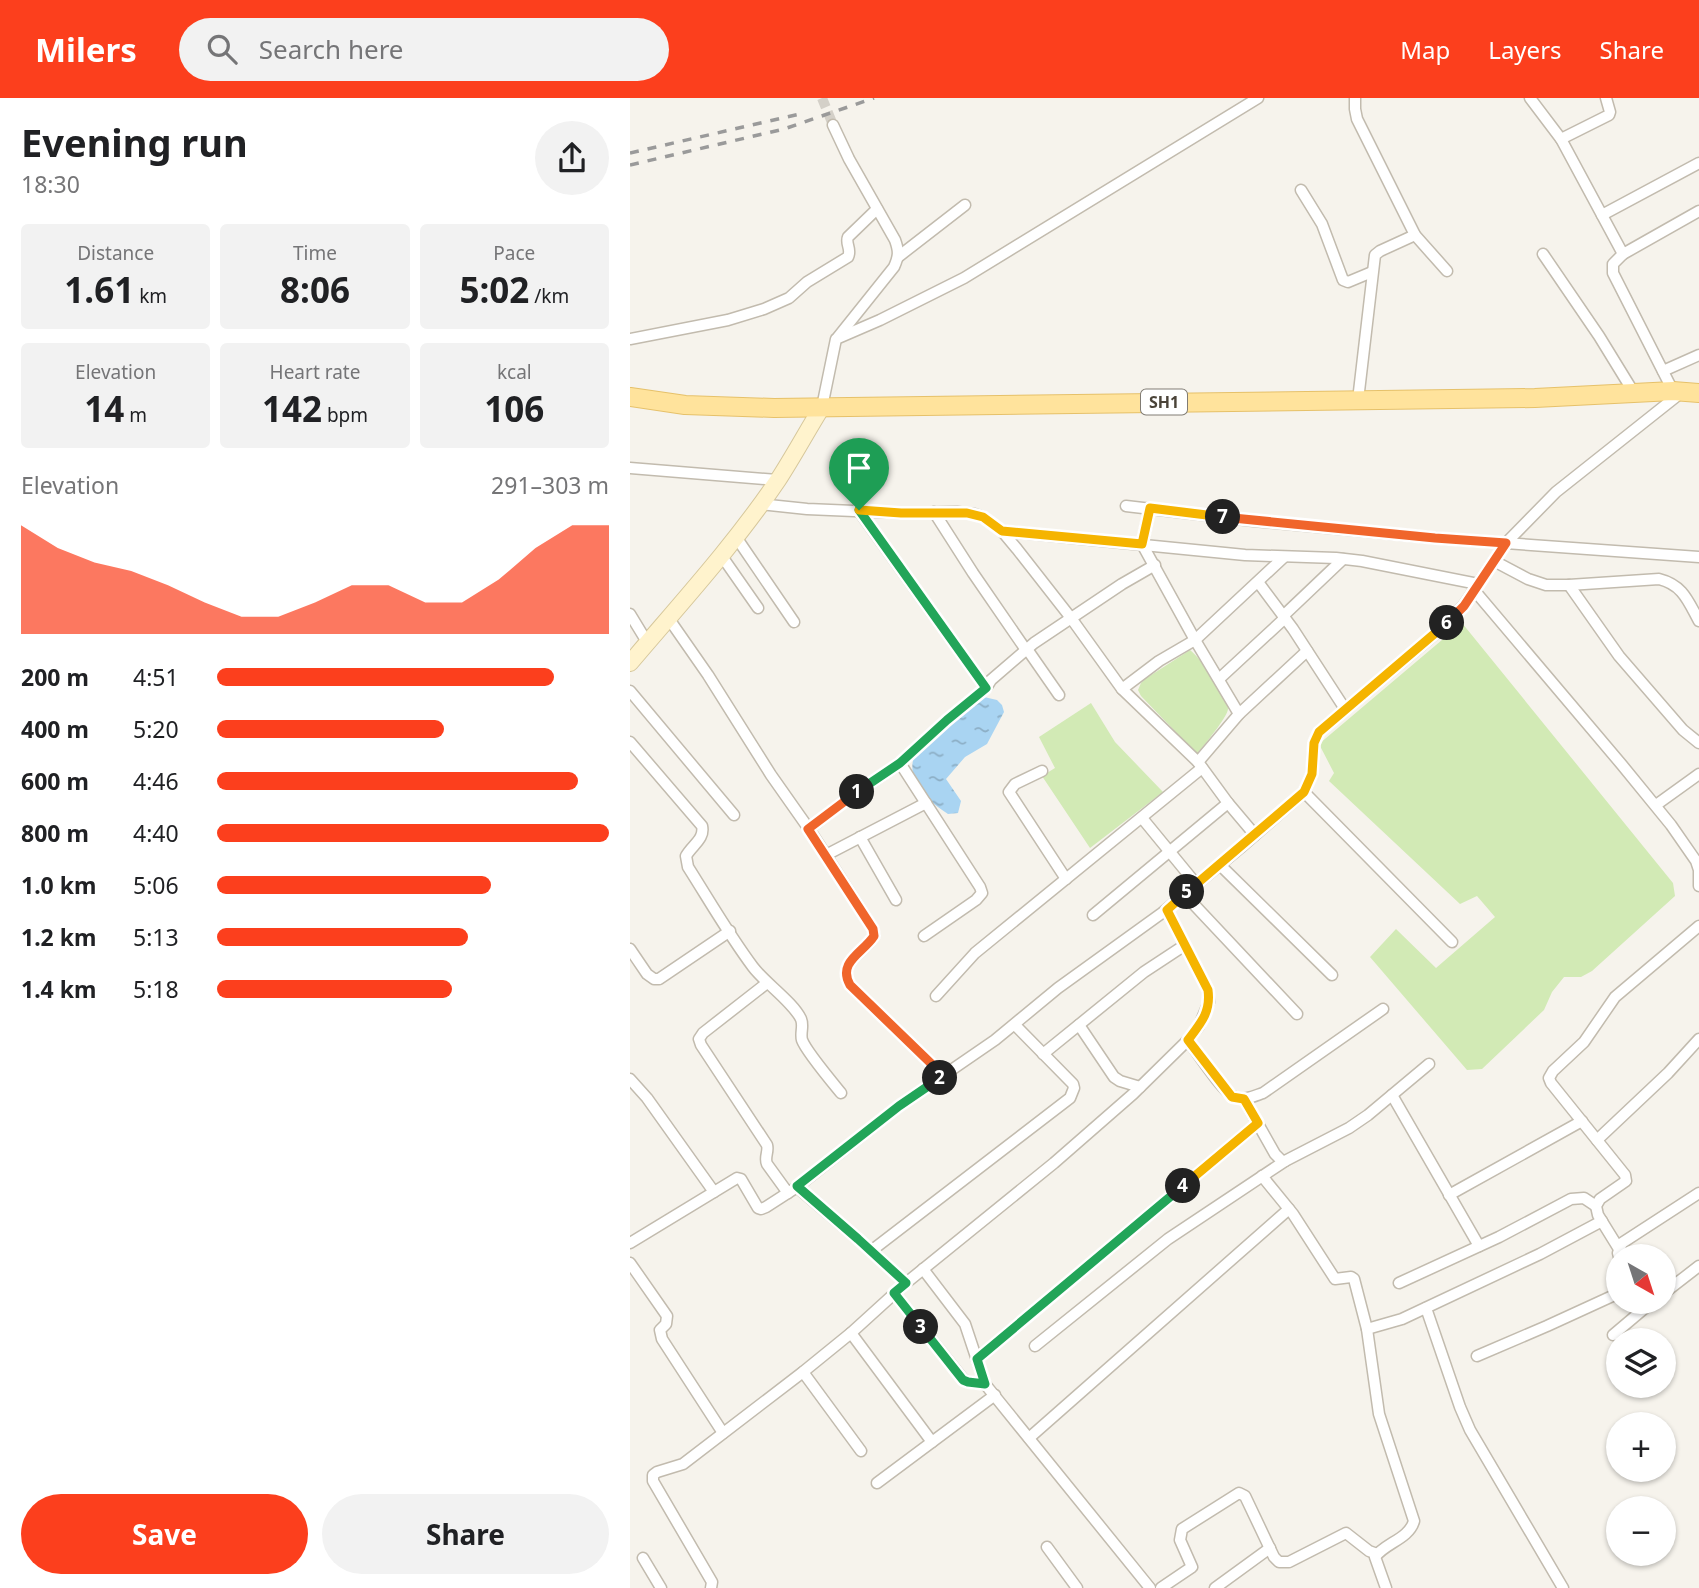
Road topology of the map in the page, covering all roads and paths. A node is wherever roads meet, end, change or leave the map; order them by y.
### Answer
1 (1258, 98) edge
2 (1356, 98) edge
3 (1530, 98) edge
4 (1606, 98) edge
5 (833, 125) tunnel mouth
6 (1561, 139) junction
7 (1699, 163) edge
8 (1301, 190) dead end
9 (965, 205) dead end
10 (877, 209) junction
11 (1699, 211) edge
12 (1602, 215) junction
13 (1415, 235) junction
14 (1543, 254) dead end
15 (1623, 254) junction
16 (898, 257) junction
17 (1447, 271) dead end
18 (1372, 272) junction
19 (630, 339) edge
20 (836, 339) junction
21 (1699, 355) edge
22 (1663, 371) junction
23 (1685, 392) edge
24 (1634, 393) junction
25 (630, 397) edge
26 (1359, 400) junction
27 (822, 407) junction
28 (630, 468) edge
29 (777, 480) junction
30 (760, 504) junction
31 (1126, 506) dead end
32 (1150, 508) junction
33 (859, 510) junction
34 (934, 512) junction
35 (1002, 531) junction
36 (736, 537) junction
37 (1506, 543) junction
38 (1142, 544) junction
39 (721, 555) junction
40 (1284, 557) junction
41 (1699, 557) edge
42 (1343, 559) junction
43 (1494, 561) junction
44 (1154, 565) junction
45 (1258, 582) junction
46 (1569, 586) junction
47 (1476, 587) junction
48 (758, 608) dead end
49 (630, 614) edge
50 (1284, 617) junction
51 (1071, 618) junction
52 (669, 619) junction
53 (1699, 621) edge
54 (794, 622) dead end
55 (1195, 640) junction
56 (648, 642) junction
57 (1027, 649) junction
58 (1307, 651) junction
59 (630, 663) edge
60 (1219, 679) junction
61 (986, 688) junction
62 (1122, 689) junction
63 (630, 691) edge
64 (1059, 695) dead end
65 (1345, 709) junction
66 (1239, 714) junction
67 (630, 742) edge
68 (1699, 743) edge
69 (900, 763) junction
70 (1200, 765) junction
71 (1042, 771) dead end
72 (1699, 774) edge
73 (1304, 792) junction
74 (926, 803) junction
75 (1228, 803) junction
76 (1656, 805) junction
77 (734, 815) dead end
78 (1142, 818) junction
79 (808, 829) junction
80 (1255, 835) junction
81 (860, 837) junction
82 (1170, 852) junction
83 (826, 855) junction
84 (1220, 865) junction
85 (1066, 879) junction
86 (1197, 885) junction
87 (1699, 886) edge
88 (1185, 895) junction
89 (896, 900) dead end
90 (1167, 910) junction
91 (1093, 915) dead end
92 (1699, 926) edge
93 (730, 931) junction
94 (924, 936) dead end
95 (1452, 942) dead end
96 (1185, 945) junction
97 (630, 949) edge
98 (1332, 975) dead end
99 (767, 983) junction
100 (936, 996) dead end
101 (1382, 1009) dead end
102 (1297, 1014) dead end
103 (1015, 1025) junction
104 (1079, 1025) junction
105 (1699, 1039) edge
106 (1188, 1040) junction
107 (1043, 1054) junction
108 (1429, 1064) dead end
109 (944, 1076) junction
110 (630, 1079) edge
111 (1140, 1087) junction
112 (841, 1093) dead end
113 (1392, 1095) junction
114 (1244, 1099) junction
115 (1582, 1121) junction
116 (1258, 1123) junction
117 (1597, 1140) junction
118 (1285, 1161) junction
119 (1262, 1176) junction
120 (792, 1190) junction
121 (714, 1192) junction
122 (1699, 1193) edge
123 (1449, 1195) junction
124 (1596, 1206) junction
125 (1289, 1209) junction
126 (1602, 1222) junction
127 (630, 1243) edge
128 (1614, 1244) edge
129 (1622, 1244) edge
130 (1479, 1246) junction
131 (871, 1251) junction
132 (630, 1262) edge
133 (1699, 1266) edge
134 (923, 1269) junction
135 (906, 1283) junction
136 (1399, 1283) dead end
137 (1676, 1284) edge
138 (894, 1293) junction
139 (1606, 1299) edge
140 (1426, 1308) junction
141 (1633, 1314) edge
142 (1367, 1328) junction
143 (1620, 1328) edge
144 (851, 1333) junction
145 (1035, 1346) dead end
146 (1477, 1356) dead end
147 (977, 1359) junction
148 (803, 1373) junction
149 (985, 1384) junction
150 (995, 1395) junction
151 (723, 1433) junction
152 (1029, 1438) junction
153 (932, 1443) junction
154 (861, 1451) dead end
155 (877, 1483) dead end
156 (1047, 1547) dead end
157 (1270, 1548) junction
158 (1377, 1554) junction
159 (643, 1558) dead end
160 (661, 1588) edge
161 (711, 1588) edge
162 (1077, 1588) edge
163 (1150, 1588) edge
164 (1160, 1588) edge
165 (1215, 1588) edge
166 (1386, 1588) edge
167 (1563, 1588) edge

1 - 20 street
2 - 13 street
3 - 6 street
4 - 6 street
5 - 10 street
6 - 12 street
7 - 12 street
8 - 18 street
9 - 16 street
10 - 16 street
10 - 19 street
11 - 15 street
12 - 15 street
13 - 17 street
13 - 18 street
14 - 24 street
15 - 22 street
16 - 20 street
18 - 26 street
20 - 27 street
21 - 22 street
22 - 23 street
23 - 24 main road, SH1
23 - 37 street
24 - 26 main road, SH1
25 - 27 main road, SH1
26 - 27 main road, SH1
27 - 29 street
28 - 29 street
29 - 30 street
30 - 33 street
30 - 36 street
31 - 32 street
32 - 37 street
32 - 38 street
33 - 34 street
33 - 61 street
34 - 35 street
34 - 57 street
35 - 38 street
35 - 51 street
36 - 39 street
36 - 54 street
37 - 41 street
37 - 43 street
38 - 40 street
38 - 44 street
39 - 48 street
39 - 52 street
40 - 42 street
40 - 45 street
42 - 47 street
42 - 50 street
43 - 46 street
43 - 47 street
44 - 51 street
44 - 55 street
45 - 50 street
45 - 55 street
46 - 53 street
46 - 68 street
47 - 65 street
47 - 76 street
49 - 56 street
50 - 58 street
50 - 60 street
51 - 57 street
51 - 62 street
52 - 56 street
52 - 79 street
55 - 60 street
55 - 62 street
56 - 59 street
57 - 61 street
57 - 64 street
58 - 65 street
58 - 66 street
60 - 66 street
61 - 69 street
62 - 70 street
63 - 77 street
65 - 73 street
66 - 70 street
67 - 93 street
69 - 74 street
69 - 79 street
70 - 75 street
70 - 78 street
71 - 85 street
72 - 76 street
73 - 80 street
73 - 95 street
74 - 81 street
74 - 94 street
75 - 80 street
75 - 82 street
76 - 87 street
78 - 82 street
78 - 85 street
79 - 83 street
80 - 84 street
81 - 83 street
81 - 89 street
82 - 86 street
82 - 91 street
83 - 109 street
84 - 86 street
84 - 98 street
85 - 100 street
86 - 88 street
88 - 90 street
88 - 102 street
90 - 96 street
90 - 103 street
92 - 115 street
93 - 97 street
93 - 99 street
96 - 104 street
96 - 106 street
99 - 112 street
99 - 120 street
101 - 114 street
103 - 107 street
103 - 109 street
104 - 107 street
104 - 111 street
105 - 117 street
106 - 111 street
106 - 114 street
107 - 131 street
108 - 113 street
109 - 120 street
110 - 121 street
111 - 134 street
113 - 118 street
113 - 123 street
114 - 116 street
115 - 117 street
115 - 123 street
116 - 118 street
116 - 147 street
117 - 124 street
118 - 119 street
119 - 125 street
119 - 145 street
120 - 121 street
120 - 131 street
121 - 127 street
122 - 129 street
123 - 130 street
124 - 126 street
124 - 130 street
125 - 142 street
125 - 152 street
126 - 128 street
126 - 140 street
130 - 136 street
131 - 135 street
132 - 151 street
133 - 137 street
134 - 135 street
134 - 147 street
135 - 138 street
138 - 144 street
138 - 149 street
139 - 146 street
140 - 142 street
140 - 167 street
141 - 143 street
142 - 158 street
144 - 148 street
144 - 153 street
147 - 149 street
148 - 151 street
148 - 154 street
149 - 150 street
150 - 152 street
150 - 153 street
151 - 161 street
152 - 163 street
153 - 155 street
156 - 162 street
157 - 158 street
157 - 164 street
157 - 165 street
158 - 166 street
159 - 160 street

